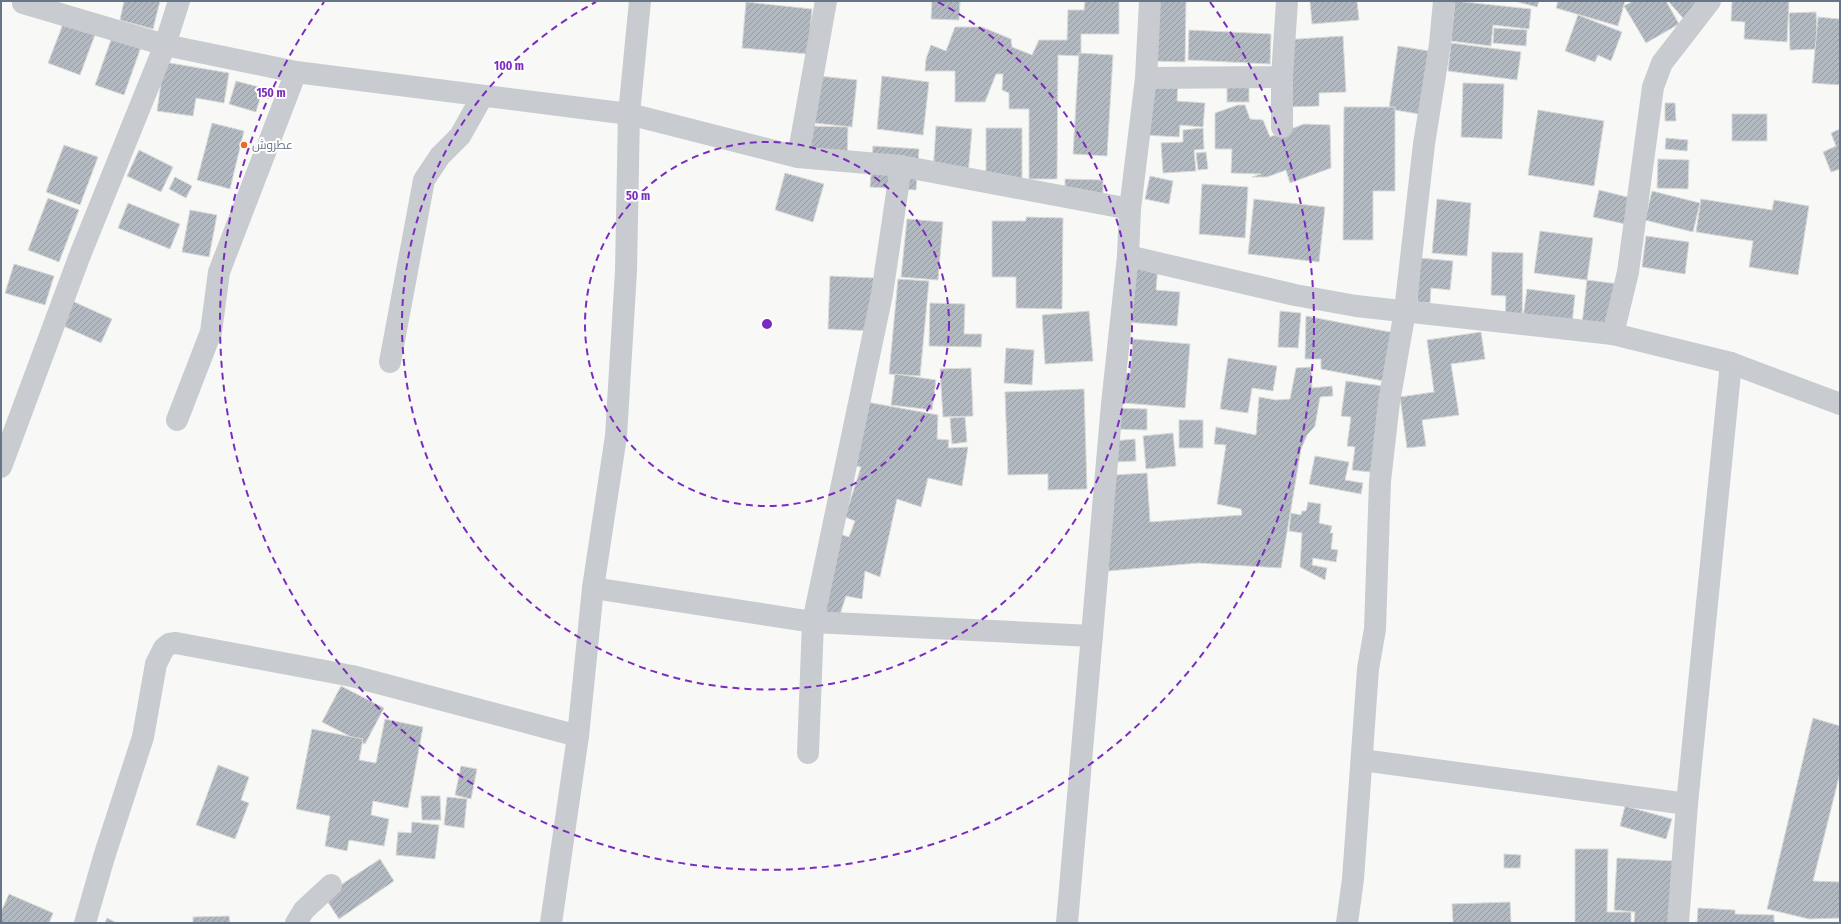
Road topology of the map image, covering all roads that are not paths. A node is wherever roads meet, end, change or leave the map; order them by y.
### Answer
1 (179, 1) edge
2 (640, 1) edge
3 (826, 1) edge
4 (1150, 1) edge
5 (1287, 1) edge
6 (1444, 1) edge
7 (1710, 1) edge
8 (23, 3) dead end
9 (165, 45) junction
10 (296, 72) junction
11 (1282, 77) junction
12 (1146, 78) junction
13 (482, 97) junction
14 (629, 114) junction
15 (1282, 127) dead end
16 (798, 157) junction
17 (902, 166) junction
18 (1130, 209) junction
19 (1128, 256) junction
20 (1405, 311) junction
21 (1613, 334) junction
22 (390, 362) dead end
23 (1731, 363) junction
24 (1840, 404) edge
25 (177, 420) dead end
26 (1, 467) edge
27 (593, 588) junction
28 (813, 622) junction
29 (1092, 636) junction
30 (578, 736) junction
31 (808, 753) dead end
32 (1362, 760) junction
33 (1687, 804) junction
34 (332, 885) dead end
35 (85, 923) edge
36 (296, 923) edge
37 (551, 923) edge
38 (1067, 923) edge
39 (1347, 923) edge
40 (1678, 923) edge

1 - 9 street
2 - 14 street
3 - 16 street
4 - 12 street
5 - 11 street
6 - 20 street
7 - 21 street
8 - 9 street
9 - 10 street
9 - 26 street
10 - 13 street
10 - 25 street
11 - 12 street
11 - 15 street
12 - 18 street
13 - 14 street
13 - 22 street
14 - 16 street
14 - 27 street
16 - 17 street
17 - 18 street
17 - 28 street
18 - 19 street
19 - 20 street
19 - 29 street
20 - 21 street
20 - 32 street
21 - 23 street
23 - 24 street
23 - 33 street
27 - 28 street
27 - 30 street
28 - 29 street
28 - 31 street
29 - 38 street
30 - 35 street
30 - 37 street
32 - 33 street
32 - 39 street
33 - 40 street
34 - 36 street

